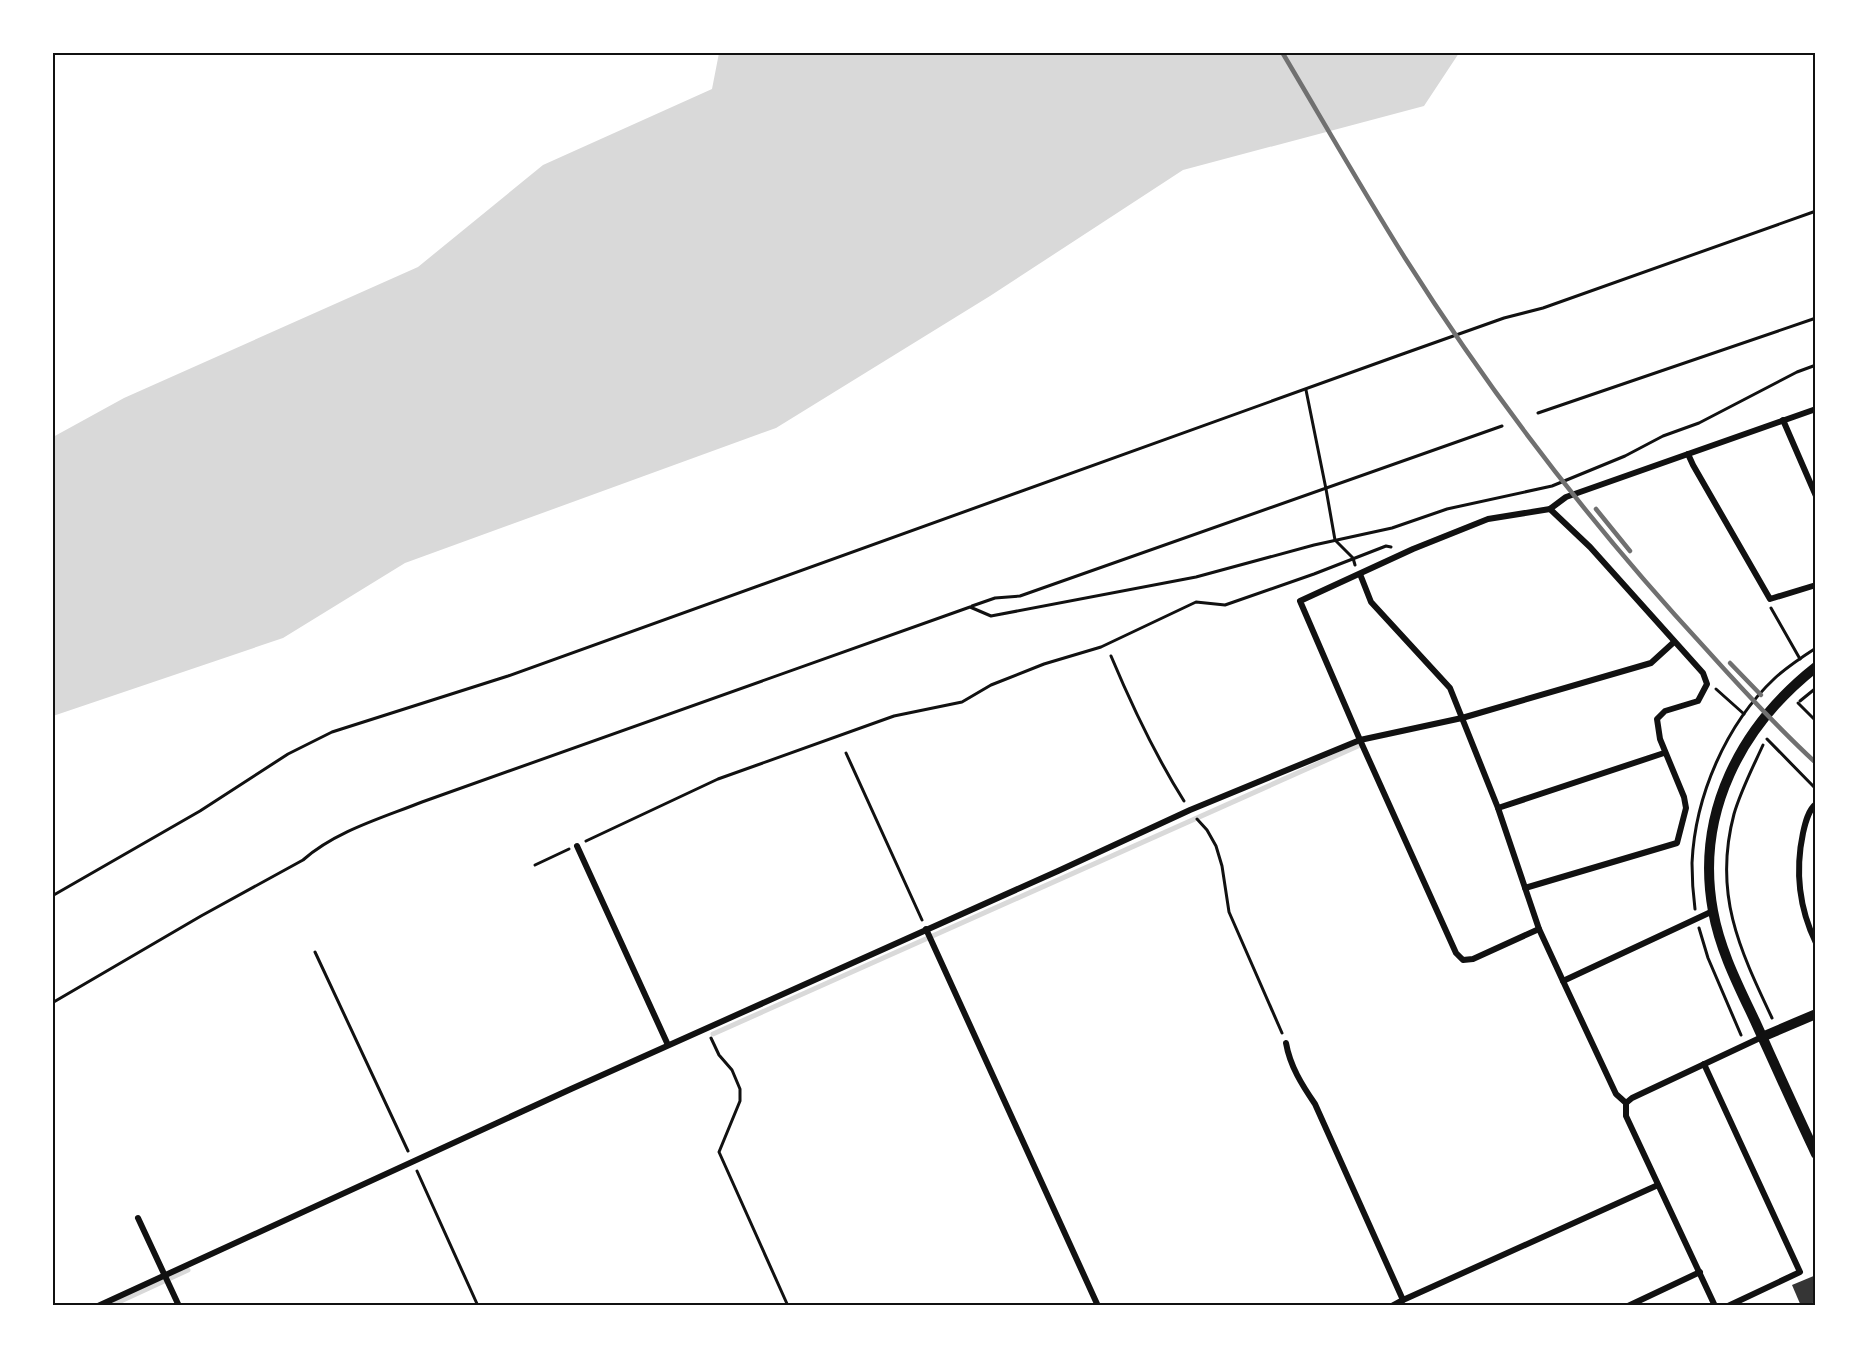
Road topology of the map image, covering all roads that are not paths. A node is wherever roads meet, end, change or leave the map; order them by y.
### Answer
1 (1815, 409) edge
2 (1783, 420) junction
3 (1689, 454) junction
4 (1815, 496) edge
5 (1550, 509) junction
6 (1360, 574) junction
7 (1815, 585) edge
8 (1674, 642) junction
9 (1815, 667) edge
10 (1462, 718) junction
11 (1360, 740) junction
12 (1664, 753) junction
13 (1815, 804) edge
14 (1498, 808) junction
15 (577, 846) road end
16 (1525, 888) junction
17 (1713, 911) junction
18 (926, 929) junction
19 (1539, 929) junction
20 (1815, 943) edge
21 (1563, 981) junction
22 (1815, 1014) edge
23 (1762, 1037) junction
24 (1286, 1043) road end
25 (668, 1045) junction
26 (1704, 1065) junction
27 (1626, 1103) junction
28 (1815, 1154) edge
29 (1659, 1185) junction
30 (138, 1218) dead end
31 (1700, 1272) junction
32 (165, 1274) junction
33 (1403, 1300) junction
34 (98, 1305) edge
35 (179, 1305) edge
36 (1098, 1305) edge
37 (1392, 1305) edge
38 (1628, 1305) edge
39 (1715, 1305) edge
40 (1728, 1305) edge

1 - 2 street
2 - 3 street
2 - 4 street
3 - 5 street
3 - 7 street
5 - 6 street
5 - 8 street
6 - 10 street
6 - 11 street
8 - 10 street
8 - 12 street
9 - 17 street
10 - 11 street
10 - 14 street
11 - 18 street
11 - 19 street
12 - 14 street
12 - 16 street
13 - 20 street
14 - 16 street
15 - 25 street
16 - 19 street
17 - 21 street
17 - 23 street
18 - 25 street
18 - 36 street
19 - 21 street
21 - 27 street
22 - 23 street
23 - 26 street
23 - 28 street
24 - 33 street
25 - 32 street
26 - 27 street
26 - 40 street
27 - 29 street
29 - 31 street
29 - 33 street
30 - 32 street
31 - 38 street
31 - 39 street
32 - 34 street
32 - 35 street
33 - 37 street

